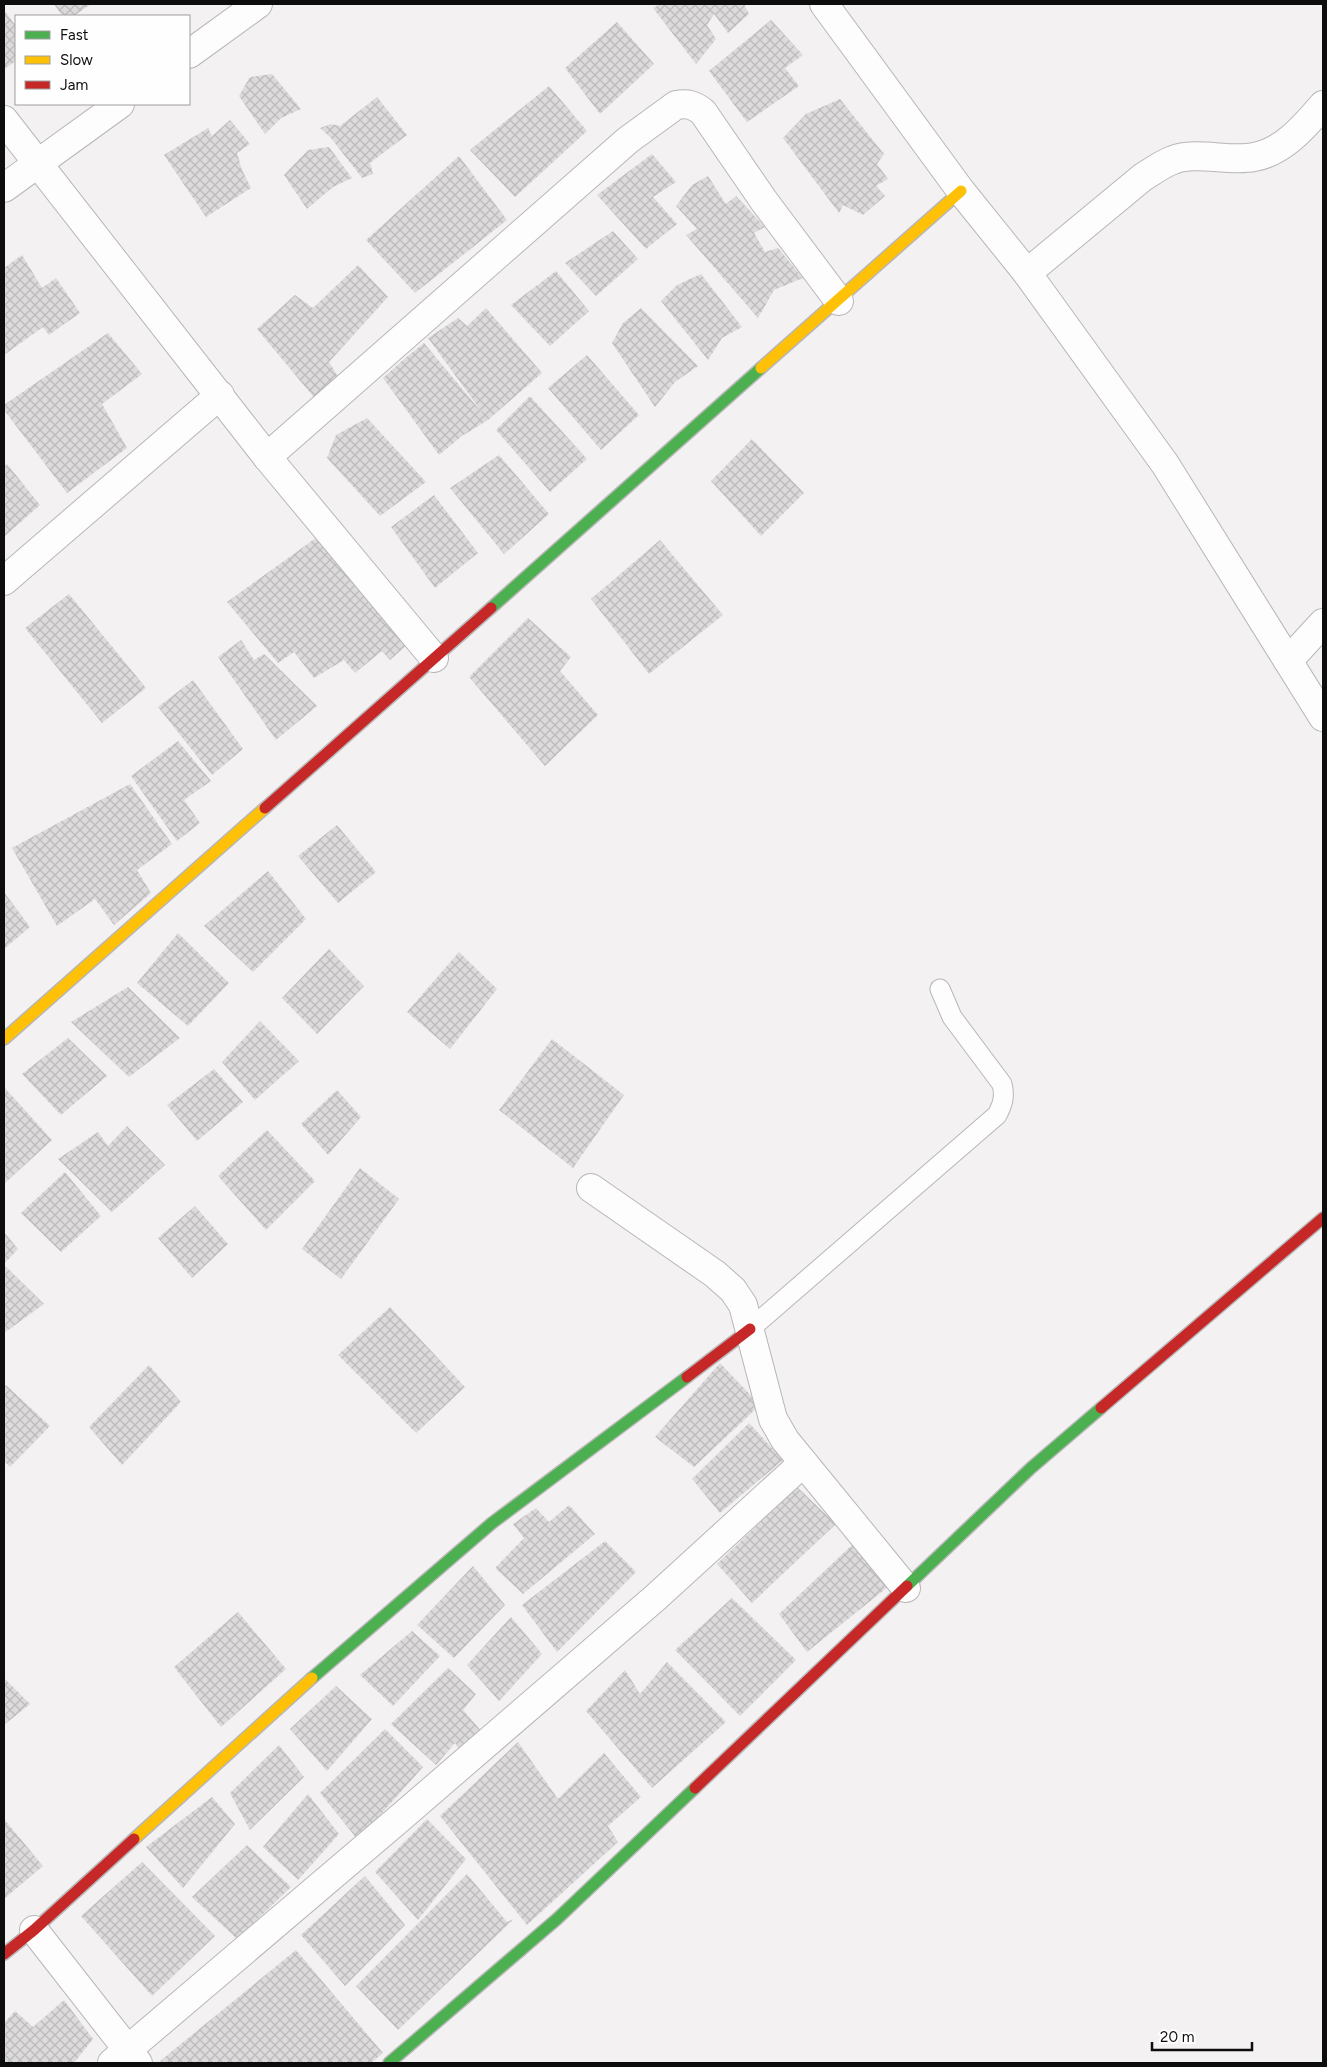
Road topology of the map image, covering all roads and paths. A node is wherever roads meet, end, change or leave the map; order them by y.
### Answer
1 (258, 4) edge
2 (824, 4) edge
3 (190, 53) edge
4 (119, 105) edge
5 (1323, 105) edge
6 (4, 120) edge
7 (37, 164) junction
8 (4, 188) edge
9 (961, 191) junction
10 (1027, 274) junction
11 (839, 301) junction
12 (220, 396) junction
13 (267, 457) junction
14 (4, 581) edge
15 (1323, 623) edge
16 (434, 658) junction
17 (1288, 661) junction
18 (1323, 717) edge
19 (940, 989) dead end
20 (4, 1039) edge
21 (591, 1188) dead end
22 (1323, 1218) edge
23 (750, 1329) junction
24 (804, 1463) junction
25 (906, 1588) junction
26 (34, 1930) junction
27 (4, 1954) edge
28 (126, 2059) edge
29 (389, 2063) edge

1 - 3 street
2 - 9 street
4 - 7 street
5 - 10 street
6 - 7 street
7 - 8 street
7 - 12 street
9 - 10 street
9 - 11 street
10 - 17 street
11 - 13 street
11 - 16 street
12 - 13 street
12 - 14 street
13 - 16 street
15 - 17 street
16 - 20 street
17 - 18 street
19 - 23 lane
21 - 23 street
22 - 25 street
23 - 24 street
23 - 26 street
24 - 25 street
24 - 28 street
25 - 29 street
26 - 27 street
26 - 28 street

